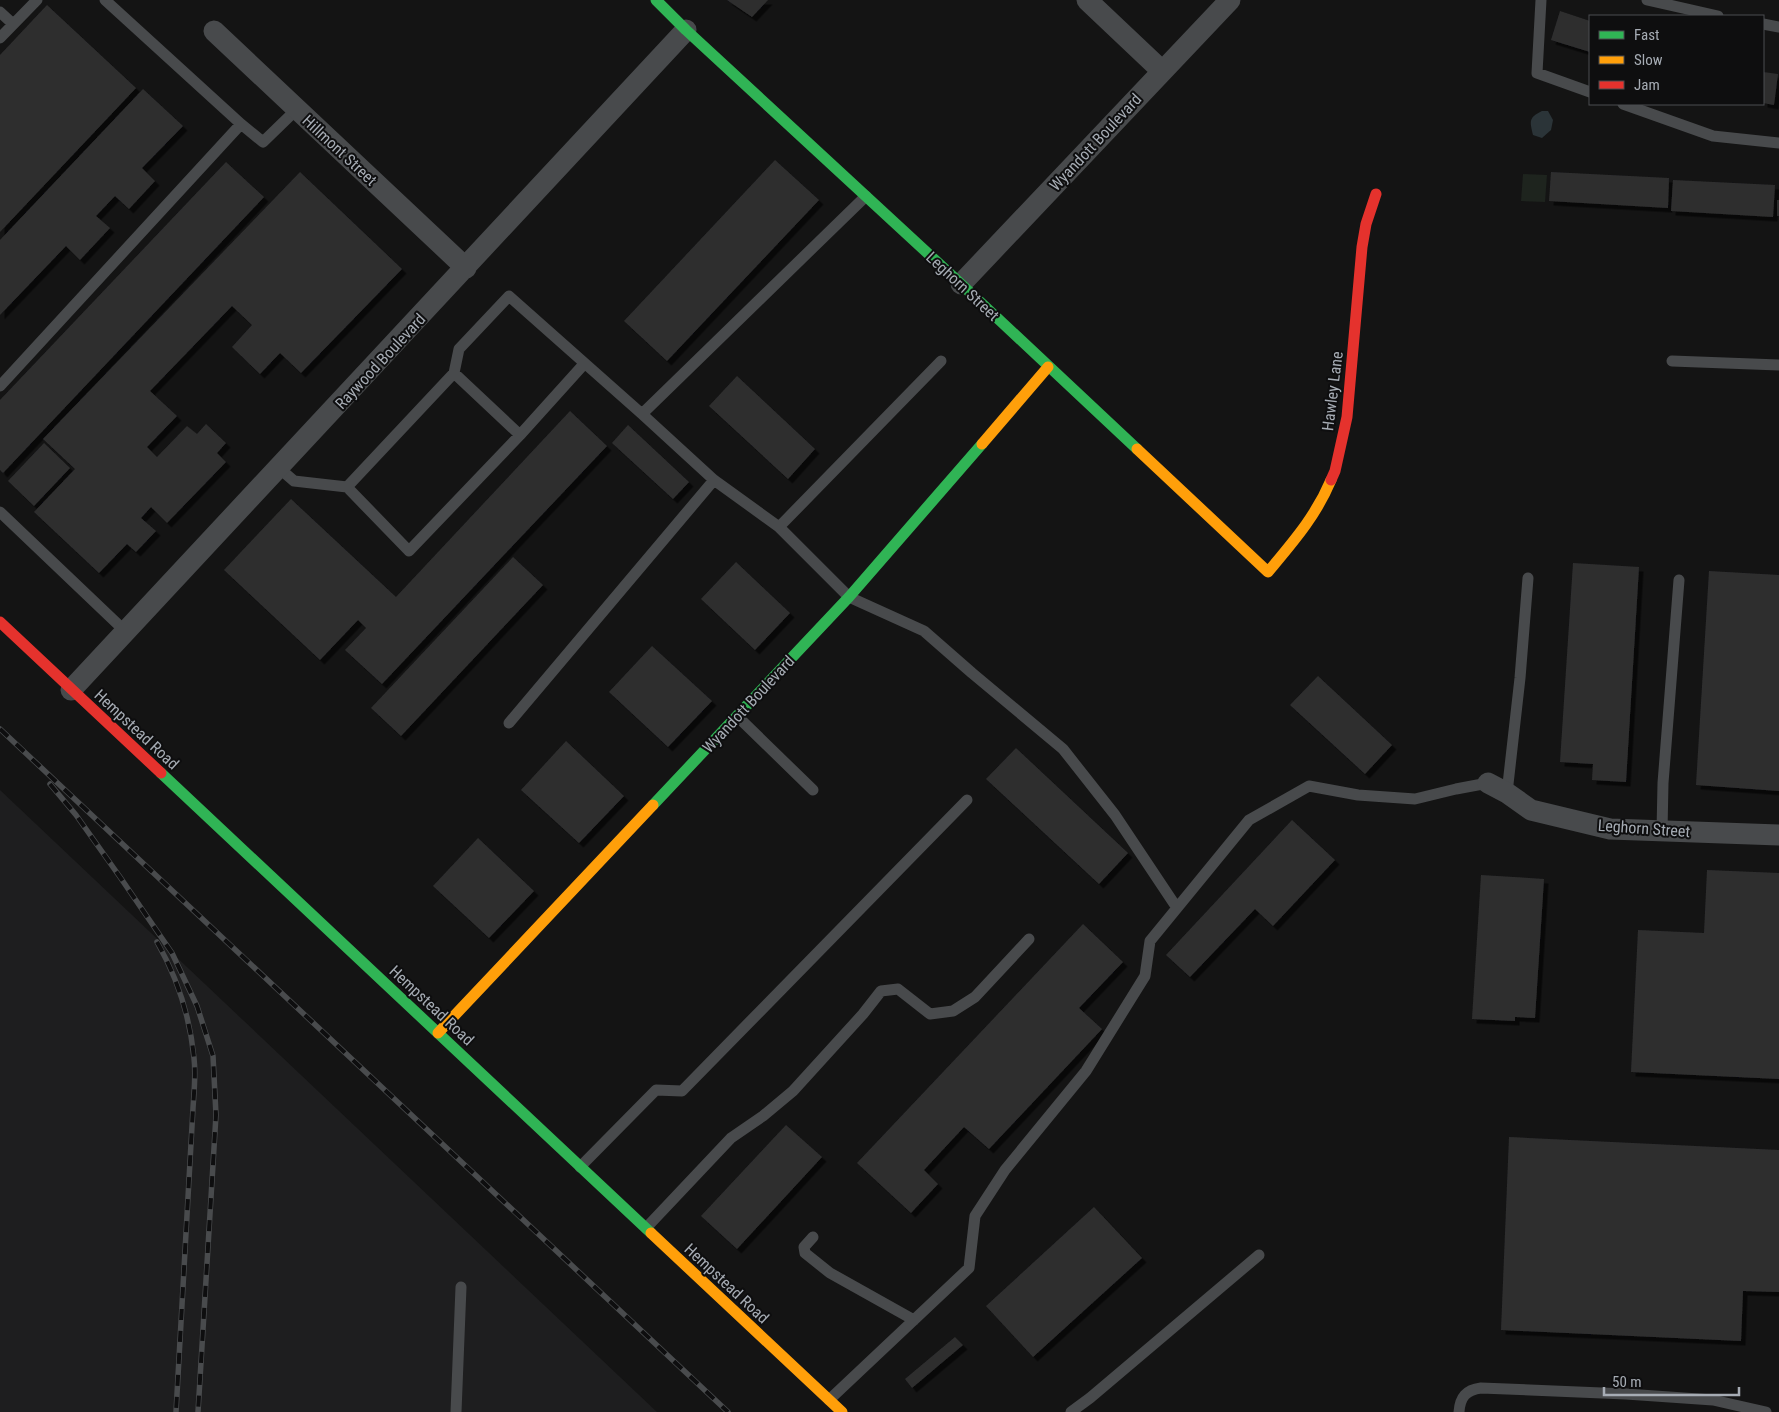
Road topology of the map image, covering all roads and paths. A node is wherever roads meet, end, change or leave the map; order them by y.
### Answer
1 (37, 0) edge
2 (105, 0) edge
3 (656, 0) edge
4 (1086, 0) edge
5 (1230, 0) edge
6 (1541, 0) edge
7 (1646, 0) edge
8 (0, 12) edge
9 (1714, 15) edge
10 (12, 24) junction
11 (1764, 24) edge
12 (1779, 27) edge
13 (686, 30) junction
14 (214, 31) dead end
15 (0, 38) edge
16 (1162, 71) junction
17 (1589, 92) edge
18 (1625, 105) edge
19 (297, 109) junction
20 (241, 124) junction
21 (1779, 143) edge
22 (1376, 194) dead end
23 (866, 196) junction
24 (466, 268) junction
25 (962, 284) junction
26 (941, 361) dead end
27 (1672, 361) dead end
28 (584, 364) junction
29 (1779, 365) edge
30 (1048, 367) junction
31 (454, 373) junction
32 (0, 386) edge
33 (642, 414) junction
34 (520, 435) junction
35 (279, 468) junction
36 (714, 480) junction
37 (347, 487) junction
38 (0, 512) edge
39 (779, 526) junction
40 (1268, 572) joint
41 (1528, 578) dead end
42 (1679, 580) dead end
43 (849, 597) junction
44 (0, 622) edge
45 (126, 632) junction
46 (71, 690) junction
47 (737, 716) junction
48 (509, 723) dead end
49 (1488, 783) joint
50 (812, 790) dead end
51 (1508, 794) junction
52 (967, 800) dead end
53 (1662, 831) junction
54 (1779, 835) edge
55 (1177, 908) junction
56 (1029, 939) dead end
57 (438, 1033) junction
58 (580, 1167) junction
59 (646, 1228) junction
60 (813, 1237) dead end
61 (1259, 1255) dead end
62 (461, 1287) dead end
63 (914, 1320) junction
64 (829, 1400) junction
65 (456, 1412) edge
66 (842, 1412) edge
67 (1071, 1412) edge
68 (1459, 1412) edge
69 (1766, 1412) edge

1 - 10 lane
2 - 20 lane
3 - 13 street, Leghorn Street
4 - 16 street
5 - 16 street, Wyandott Boulevard
6 - 17 lane
7 - 9 lane
8 - 10 lane
10 - 15 lane
11 - 12 lane
13 - 23 street, Leghorn Street
13 - 24 street, Raywood Boulevard
14 - 19 street, Hillmont Street
16 - 25 street, Wyandott Boulevard
18 - 21 lane
19 - 20 lane
19 - 24 street, Hillmont Street
20 - 32 lane
22 - 40 street, Hawley Lane
23 - 25 street, Leghorn Street
23 - 33 lane
24 - 35 street, Raywood Boulevard
25 - 30 street, Leghorn Street
26 - 39 lane
27 - 29 lane
28 - 31 lane
28 - 33 lane
28 - 34 lane
30 - 40 street, Leghorn Street
30 - 43 street, Wyandott Boulevard
31 - 34 lane
31 - 37 lane
33 - 36 lane
34 - 37 lane
35 - 37 lane
35 - 45 street, Raywood Boulevard
36 - 39 lane
36 - 48 lane
38 - 45 lane
39 - 43 lane
41 - 51 lane
42 - 53 lane
43 - 47 street, Wyandott Boulevard
43 - 55 lane
44 - 46 street, Hempstead Road
45 - 46 street, Raywood Boulevard
46 - 57 street, Hempstead Road
47 - 50 lane
47 - 57 street, Wyandott Boulevard
49 - 51 street, Leghorn Street
49 - 55 lane
51 - 53 street, Leghorn Street
52 - 58 lane
53 - 54 street, Leghorn Street
55 - 63 lane
56 - 59 lane
57 - 58 street, Hempstead Road
58 - 59 street, Hempstead Road
59 - 64 street, Hempstead Road
60 - 63 lane
61 - 67 lane
62 - 65 lane
63 - 64 lane
64 - 66 street, Hempstead Road
68 - 69 lane

